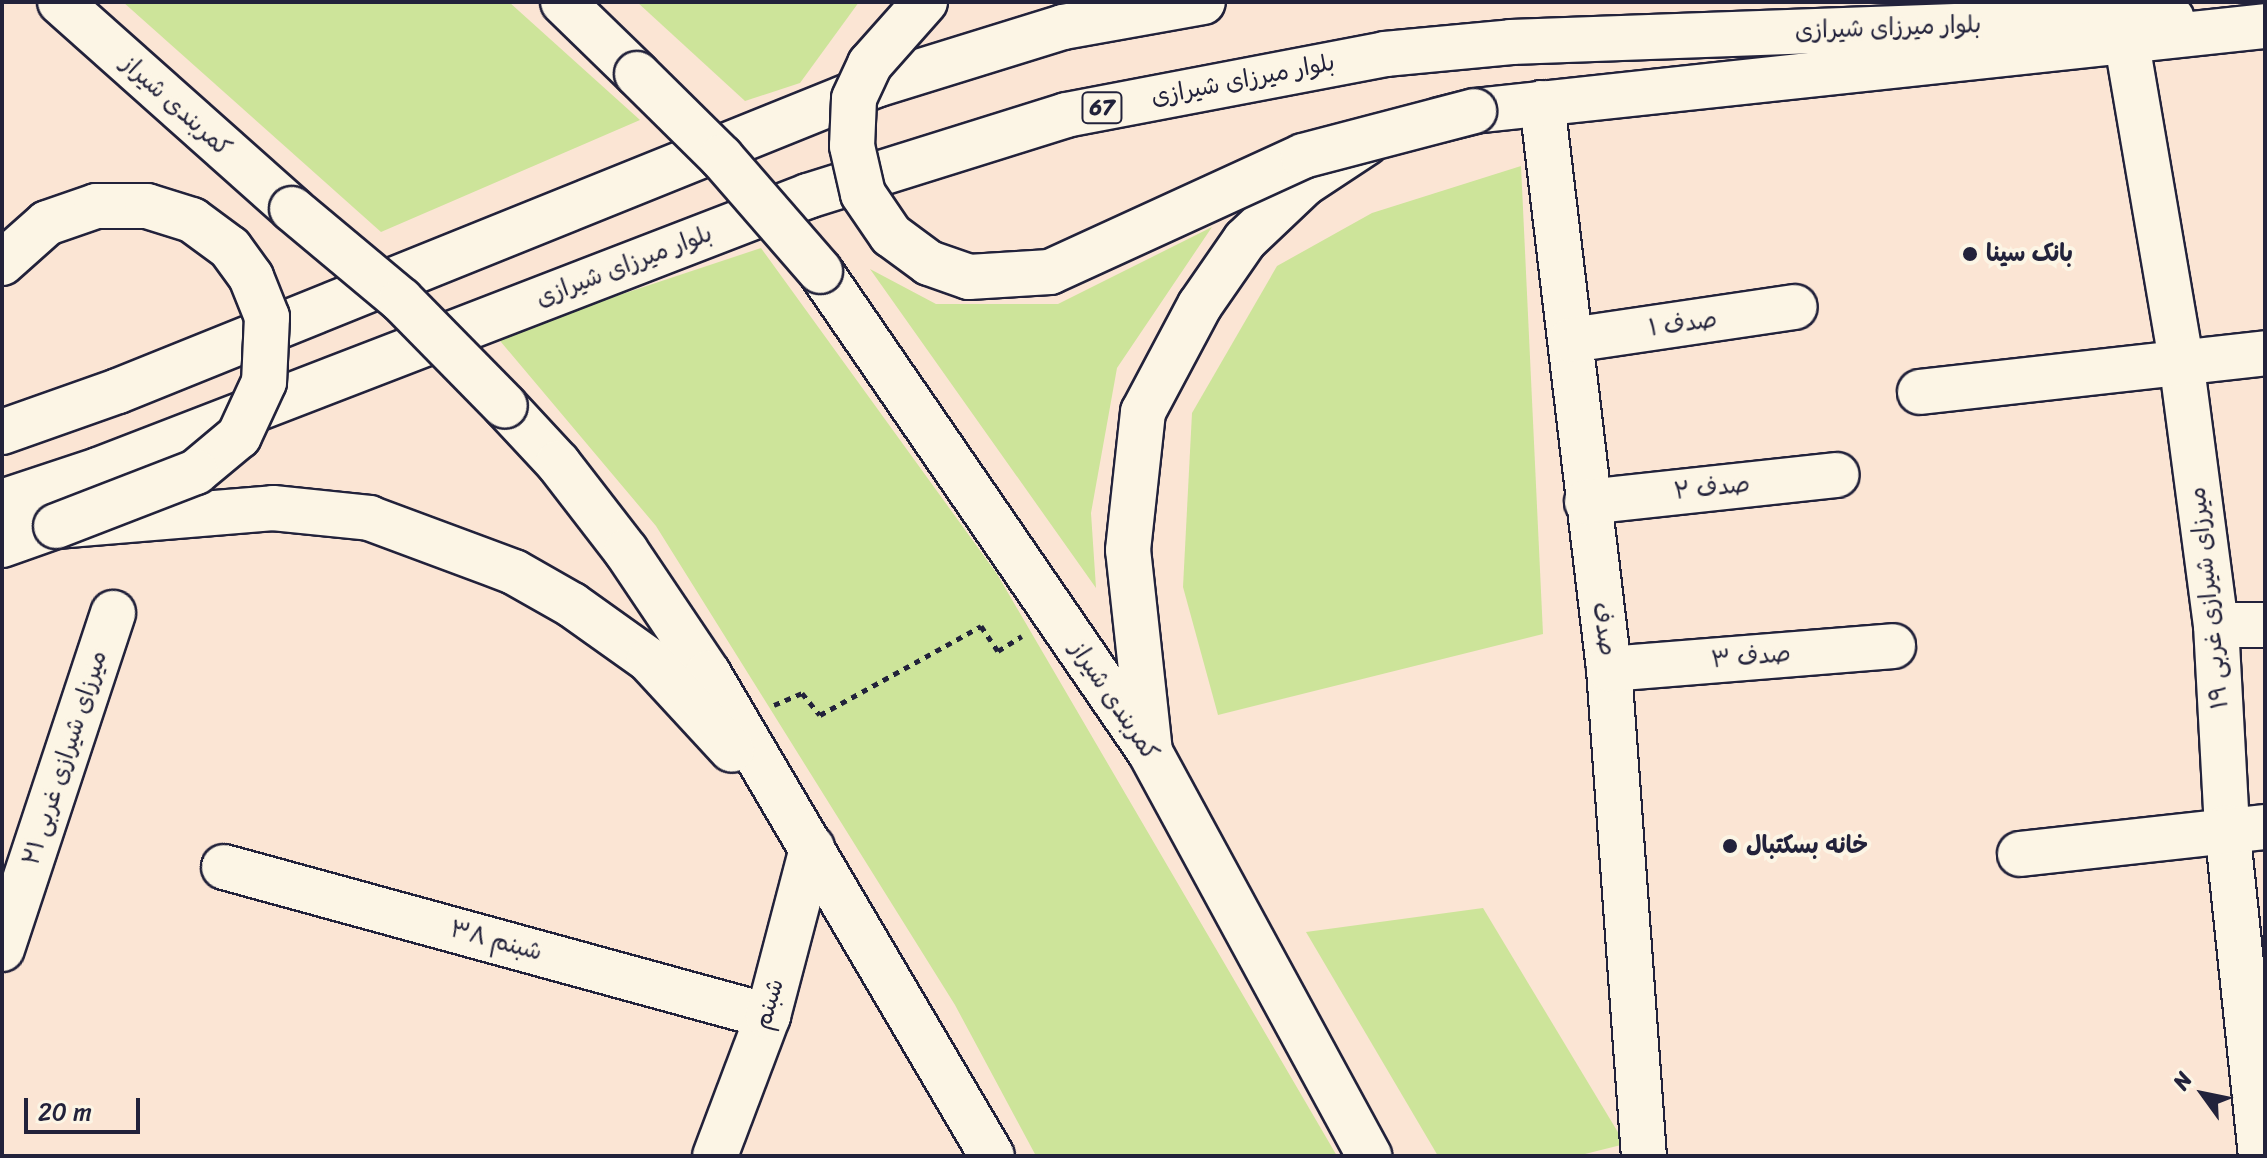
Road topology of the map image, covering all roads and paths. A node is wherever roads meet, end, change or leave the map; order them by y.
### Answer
1 (60, 2) edge
2 (563, 2) edge
3 (925, 2) edge
4 (1203, 2) edge
5 (2265, 15) edge
6 (2265, 26) edge
7 (2127, 44) junction
8 (1542, 103) junction
9 (1474, 111) junction
10 (2, 263) edge
11 (1795, 307) dead end
12 (1571, 340) junction
13 (2265, 353) edge
14 (2181, 360) junction
15 (1920, 392) dead end
16 (2, 432) edge
17 (1837, 475) dead end
18 (2, 502) edge
19 (1587, 502) junction
20 (56, 526) junction
21 (2, 545) edge
22 (113, 613) dead end
23 (1057, 616) junction
24 (2216, 625) junction
25 (2265, 625) edge
26 (1893, 646) dead end
27 (1609, 669) junction
28 (737, 722) junction
29 (1150, 752) junction
30 (788, 810) junction
31 (2246, 827) edge
32 (812, 848) junction
33 (2020, 854) dead end
34 (224, 867) dead end
35 (2, 949) edge
36 (768, 1016) junction
37 (715, 1156) edge
38 (992, 1156) edge
39 (1369, 1156) edge
40 (1644, 1156) edge
41 (2261, 1156) edge

1 - 28 main road, کمربندی شیراز, bridge
2 - 23 main road, کمربندی شیراز, bridge
3 - 9 main road, bridge
4 - 16 main road
5 - 18 main road, بلوار میرزای شیرازی / 67
6 - 7 main road
7 - 8 main road
7 - 14 main road, ۱۹ میرزای شیرازی غربی
8 - 9 main road
8 - 12 main road, صدف
9 - 29 main road
10 - 20 main road, bridge
11 - 12 main road, ۱ صدف
12 - 19 main road, صدف
13 - 14 main road
14 - 15 main road
14 - 24 main road, ۱۹ میرزای شیرازی غربی
17 - 19 main road, ۲ صدف
19 - 27 main road, صدف
20 - 21 main road
20 - 30 main road
22 - 35 main road, ۲۱ میرزای شیرازی غربی
23 - 28 path
23 - 29 main road, کمربندی شیراز
24 - 25 main road
24 - 31 main road, ۱۹ میرزای شیرازی غربی
26 - 27 main road, صدف ۳
27 - 40 main road, صدف
28 - 30 main road
29 - 39 main road, کمربندی شیراز
30 - 32 main road
31 - 33 main road
31 - 41 main road, ۱۹ میرزای شیرازی غربی
32 - 36 main road, شبنم
32 - 38 main road
34 - 36 main road, شبنم ۳۸
36 - 37 main road, شبنم

